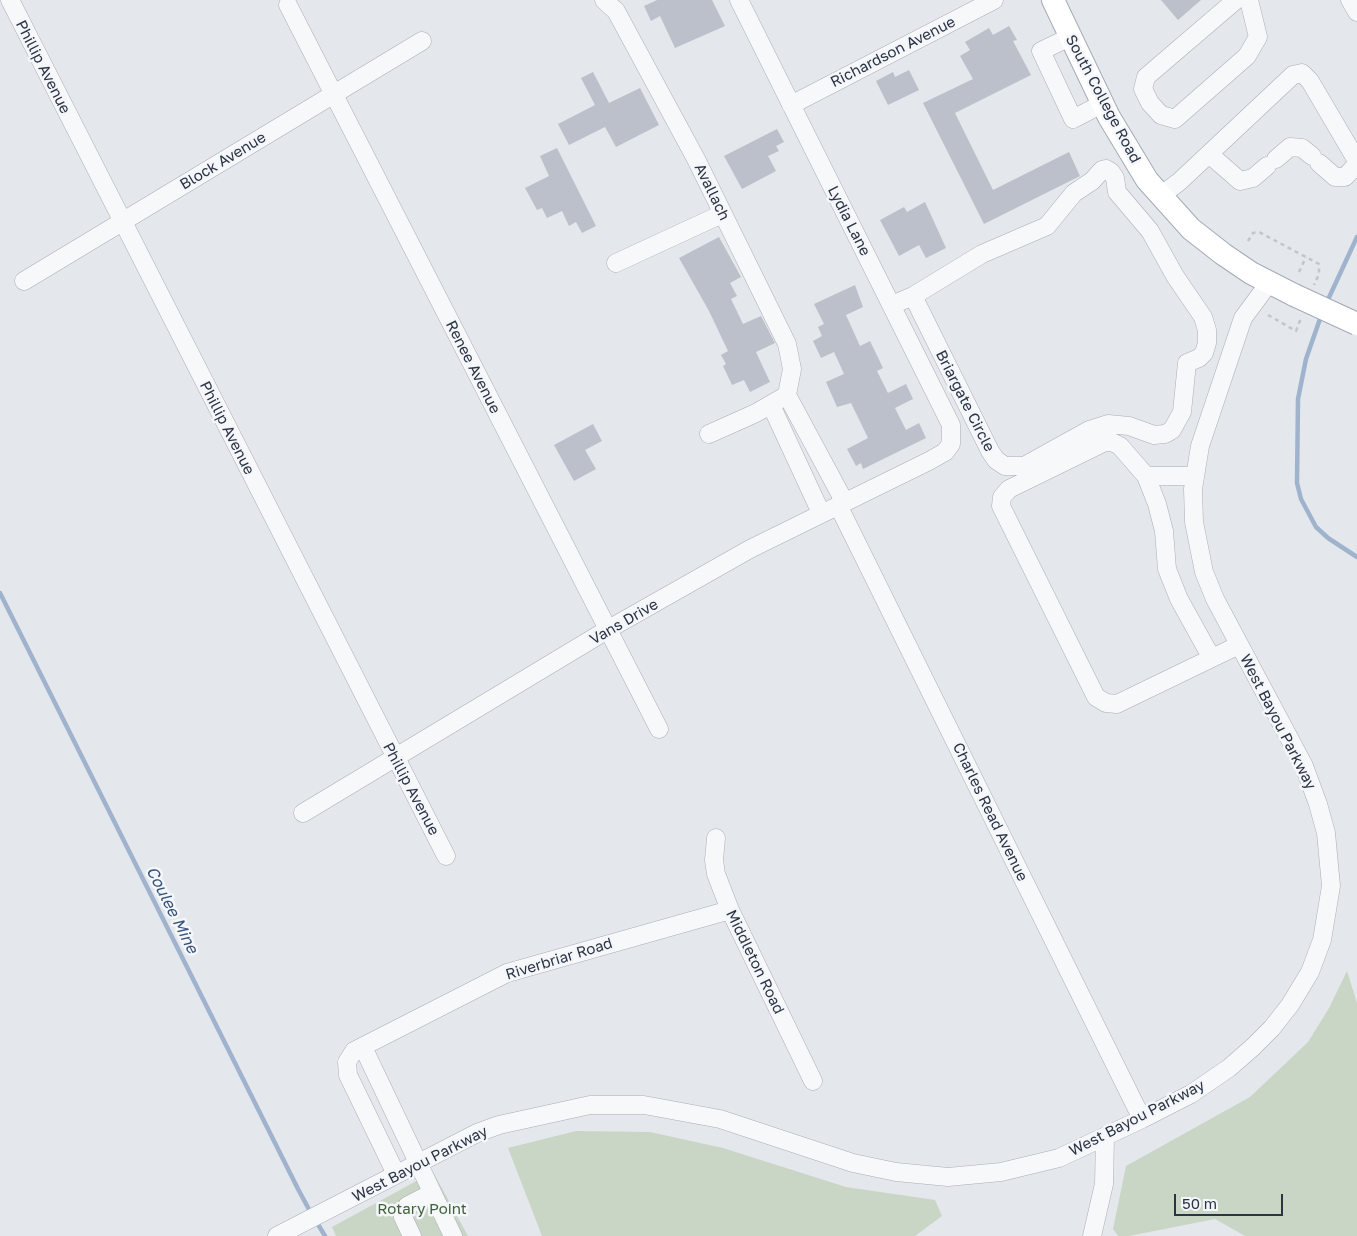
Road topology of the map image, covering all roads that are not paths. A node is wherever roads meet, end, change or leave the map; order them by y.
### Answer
1 (10, 0) edge
2 (604, 0) edge
3 (994, 0) edge
4 (1053, 0) edge
5 (1236, 0) edge
6 (1249, 0) edge
7 (1350, 0) edge
8 (745, 2) edge
9 (288, 5) dead end
10 (1357, 12) edge
11 (1070, 37) junction
12 (422, 41) dead end
13 (334, 94) junction
14 (1102, 104) junction
15 (791, 105) junction
16 (1209, 154) junction
17 (1357, 162) edge
18 (1160, 196) junction
19 (722, 214) junction
20 (122, 222) junction
21 (616, 263) dead end
22 (24, 281) dead end
23 (1269, 283) junction
24 (913, 296) junction
25 (892, 305) junction
26 (1357, 324) edge
27 (787, 395) junction
28 (771, 405) junction
29 (1182, 412) junction
30 (1209, 419) junction
31 (708, 434) dead end
32 (951, 444) joint
33 (1146, 476) junction
34 (1194, 476) junction
35 (841, 503) junction
36 (821, 513) junction
37 (607, 630) junction
38 (1239, 644) junction
39 (1211, 657) junction
40 (658, 729) dead end
41 (395, 759) junction
42 (303, 814) dead end
43 (716, 838) dead end
44 (446, 856) dead end
45 (730, 910) junction
46 (363, 1047) junction
47 (813, 1081) dead end
48 (1142, 1118) junction
49 (1105, 1137) junction
50 (418, 1162) junction
51 (396, 1174) junction
52 (432, 1193) junction
53 (278, 1236) edge
54 (412, 1236) edge
55 (453, 1236) edge
56 (1092, 1236) edge

1 - 20 street, Phillip Avenue
2 - 19 street, Avallach
3 - 15 street, Richardson Avenue
4 - 11 main road, South College Road
5 - 6 street
7 - 10 street
8 - 15 street, Lydia Lane
9 - 13 street, Renee Avenue
11 - 14 main road, South College Road
11 - 14 street
12 - 13 street, Block Avenue
13 - 20 street, Block Avenue
13 - 37 street, Renee Avenue
14 - 18 main road, South College Road
15 - 25 street, Lydia Lane
16 - 17 street
16 - 17 street
16 - 18 street
18 - 23 main road, South College Road
19 - 21 street
19 - 27 street, Avallach
20 - 22 street, Block Avenue
20 - 41 street, Phillip Avenue
23 - 26 main road, South College Road, bridge
23 - 30 street, West Bayou Parkway
24 - 25 street, Briargate Circle
24 - 29 street, Briargate Circle
24 - 29 street, Briargate Circle
25 - 32 street, Lydia Lane
27 - 28 street
27 - 35 street
28 - 31 street
28 - 36 street
29 - 30 street
30 - 34 street, West Bayou Parkway
32 - 35 street, Vans Drive
33 - 34 street
33 - 39 street
33 - 39 street
34 - 38 street, West Bayou Parkway
35 - 36 street, Vans Drive
35 - 48 street, Charles Read Avenue
36 - 37 street, Vans Drive
37 - 40 street, Renee Avenue
37 - 41 street, Vans Drive
38 - 39 street
38 - 48 street, West Bayou Parkway
41 - 42 street, Vans Drive
41 - 44 street, Phillip Avenue
43 - 45 street, Middleton Road
45 - 46 street, Riverbriar Road
45 - 47 street, Middleton Road
46 - 50 street
46 - 51 street, Riverbriar Road
48 - 49 street, West Bayou Parkway
49 - 50 street, West Bayou Parkway
49 - 56 street
50 - 51 street, West Bayou Parkway
50 - 52 street
51 - 53 street, West Bayou Parkway
52 - 54 street
52 - 55 street

